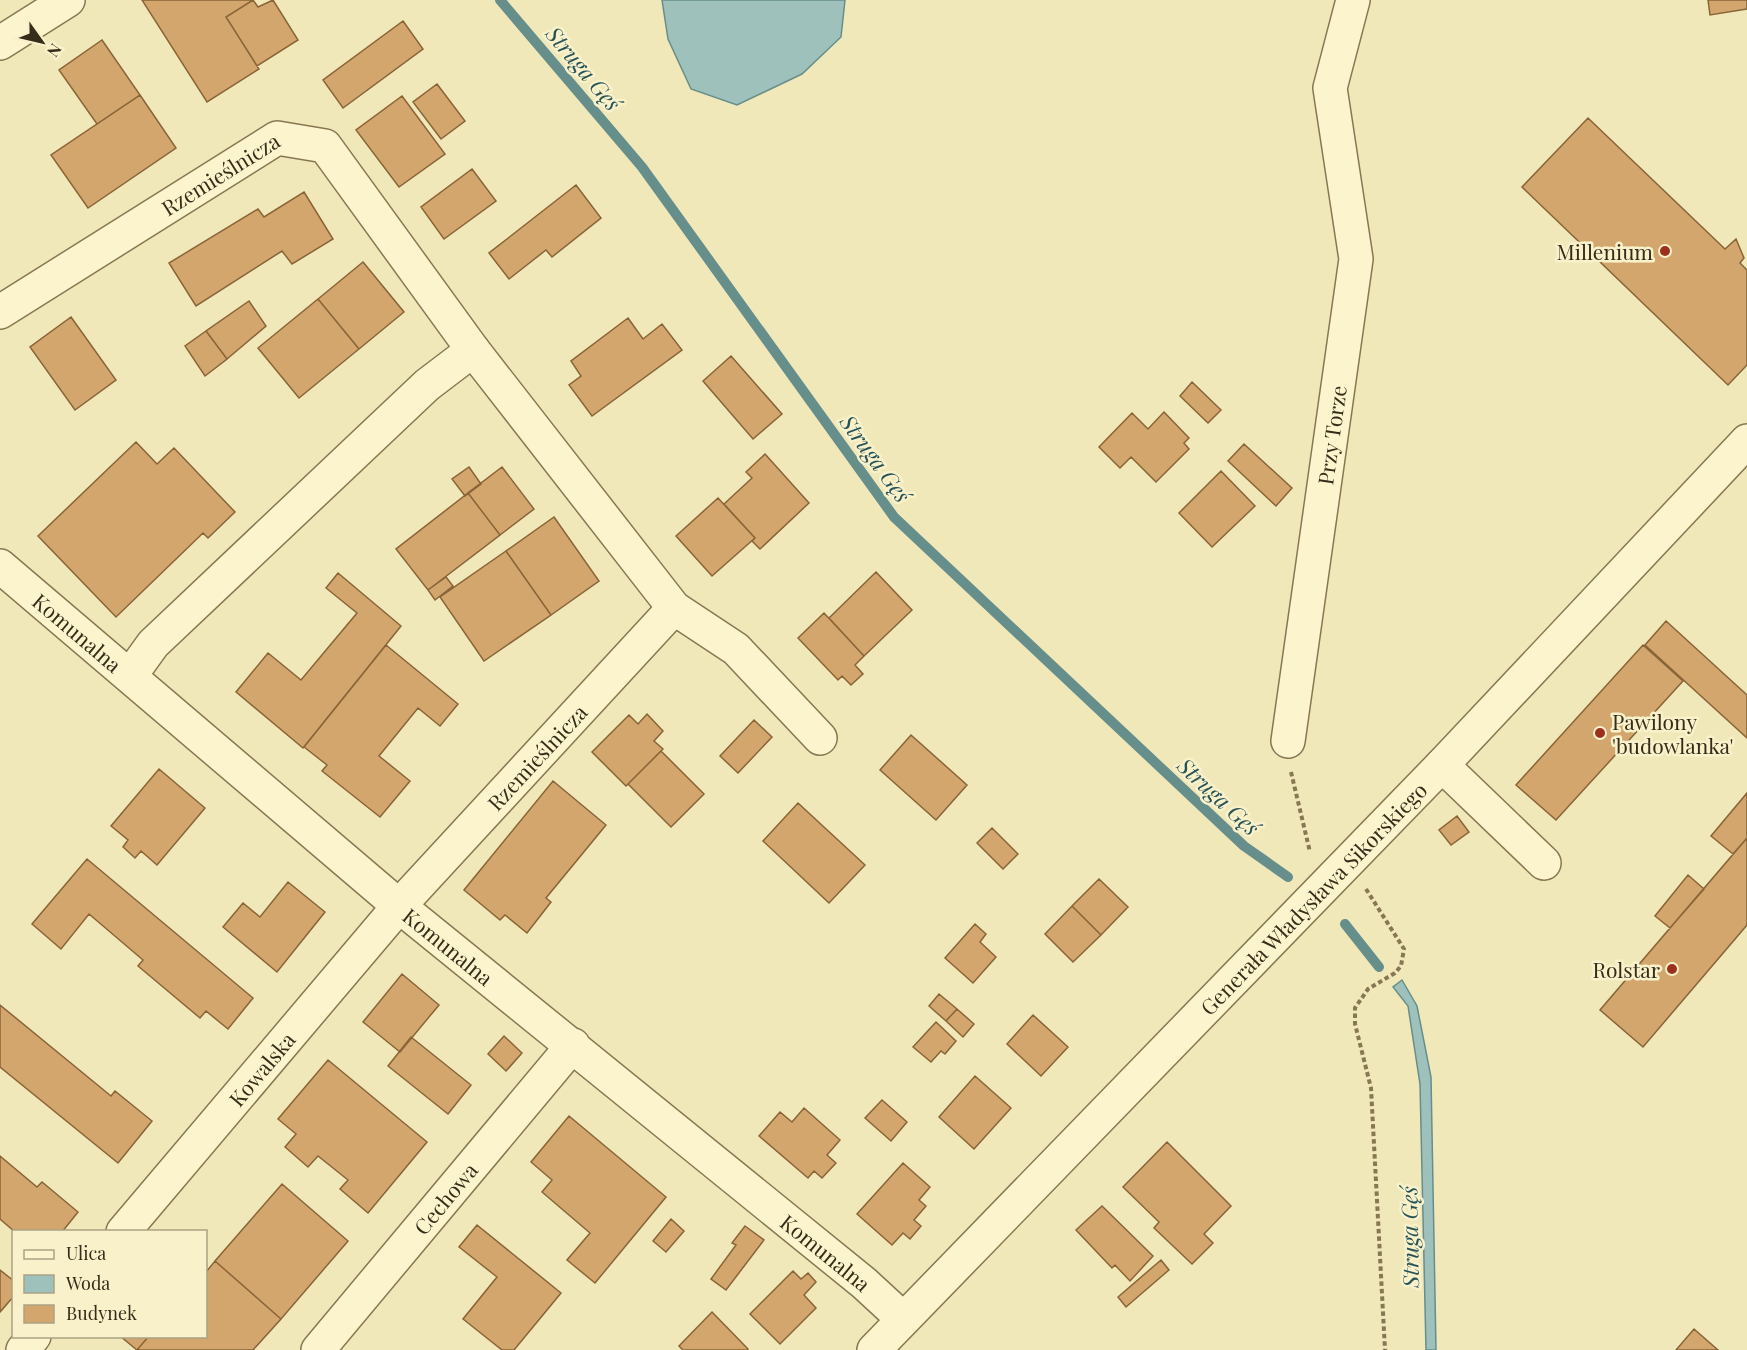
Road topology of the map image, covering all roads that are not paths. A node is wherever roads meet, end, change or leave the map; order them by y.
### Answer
1 (68, 0) edge
2 (1353, 0) edge
3 (0, 43) edge
4 (0, 312) edge
5 (473, 350) junction
6 (1747, 441) edge
7 (0, 566) edge
8 (674, 608) junction
9 (130, 676) junction
10 (820, 738) dead end
11 (1288, 741) road end
12 (1442, 765) junction
13 (1544, 863) dead end
14 (399, 906) junction
15 (573, 1045) junction
16 (125, 1230) edge
17 (903, 1319) junction
18 (32, 1338) edge
19 (22, 1350) edge
20 (318, 1350) edge
21 (874, 1350) edge

1 - 3 street
2 - 11 street, Przy Torze
4 - 5 street, Rzemieślnicza
5 - 8 street, Rzemieślnicza
5 - 9 street
6 - 12 street, Generała Władysława Sikorskiego
7 - 9 street, Komunalna
8 - 10 street, Rzemieślnicza
8 - 14 street, Rzemieślnicza
9 - 14 street, Komunalna
12 - 13 street
12 - 17 street, Generała Władysława Sikorskiego
14 - 15 street, Komunalna
14 - 16 street, Kowalska
15 - 17 street, Komunalna
15 - 20 street, Cechowa
17 - 21 street, Generała Władysława Sikorskiego
18 - 19 street

